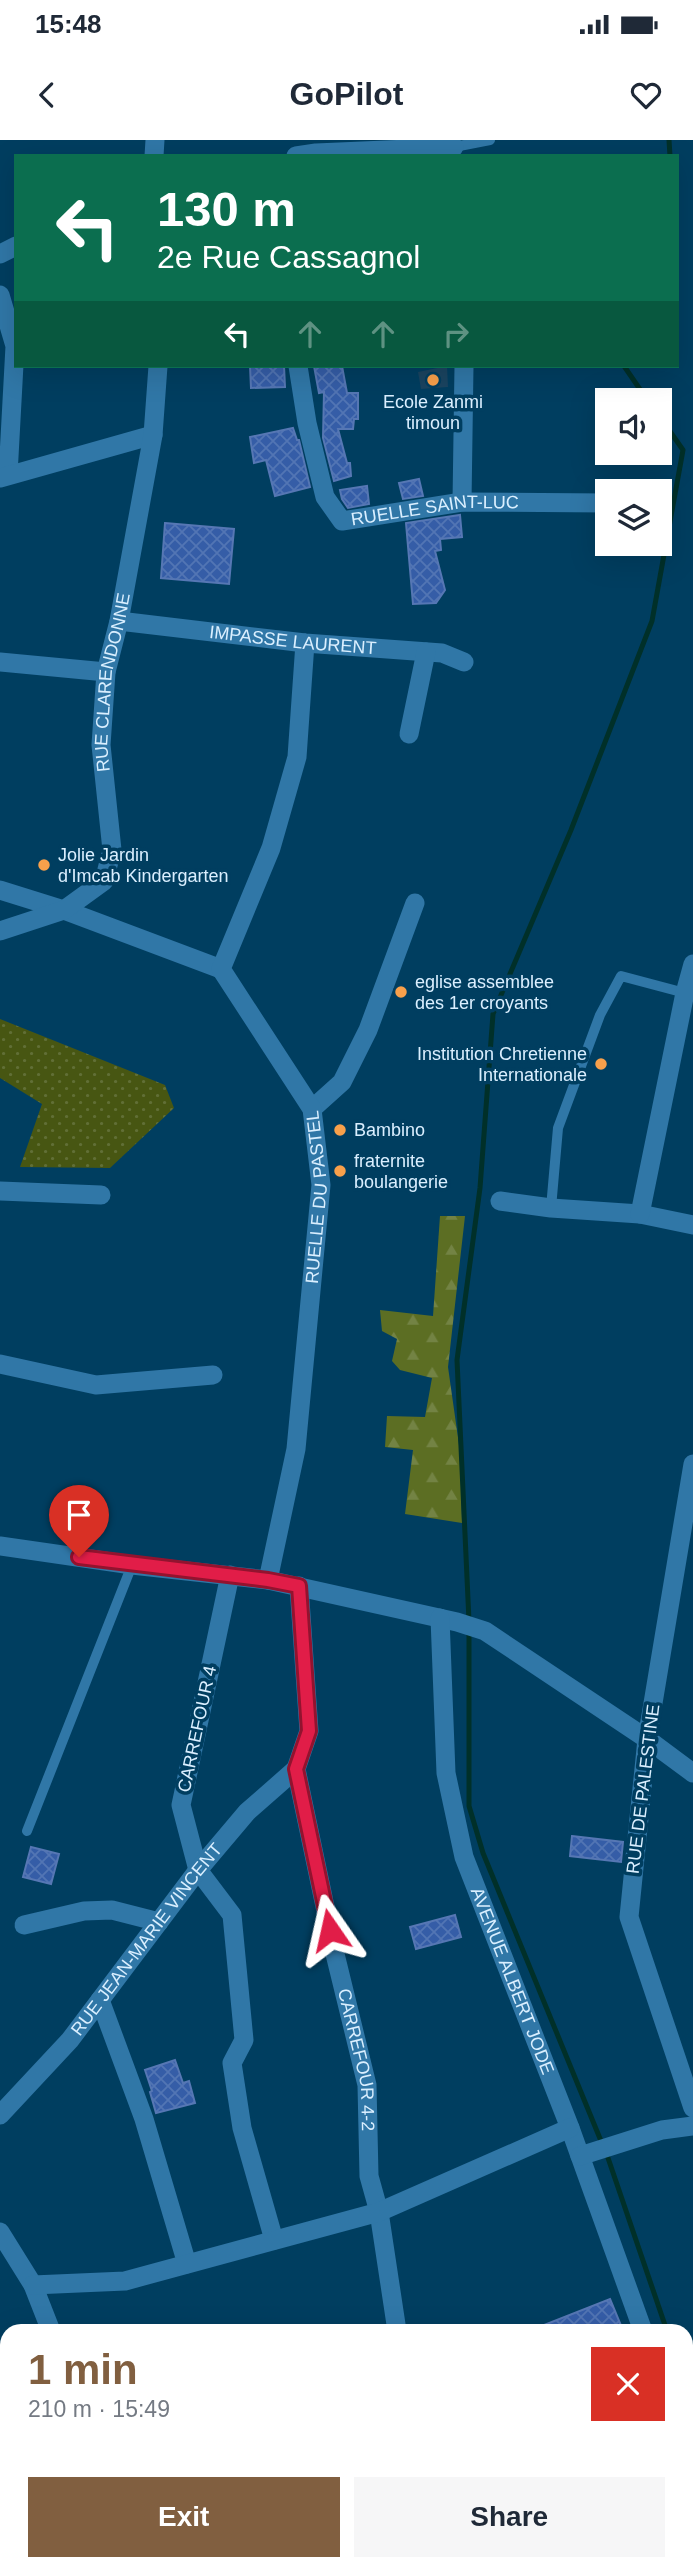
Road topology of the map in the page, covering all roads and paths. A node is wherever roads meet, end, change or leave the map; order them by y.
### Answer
1 (490, 140) edge
2 (454, 148) edge
3 (309, 154) edge
4 (0, 295) edge
5 (14, 343) edge
6 (14, 358) edge
7 (158, 368) edge
8 (298, 368) edge
9 (464, 368) edge
10 (152, 435) junction
11 (4, 477) edge
12 (462, 502) junction
13 (595, 503) edge
14 (119, 621) junction
15 (305, 643) junction
16 (426, 652) junction
17 (0, 662) edge
18 (464, 662) dead end
19 (106, 672) junction
20 (409, 734) dead end
21 (0, 890) edge
22 (415, 903) dead end
23 (64, 910) junction
24 (0, 931) edge
25 (693, 964) edge
26 (221, 969) junction
27 (685, 993) junction
28 (312, 1109) junction
29 (0, 1191) edge
30 (101, 1195) dead end
31 (500, 1201) dead end
32 (551, 1208) junction
33 (640, 1214) junction
34 (693, 1225) edge
35 (0, 1364) edge
36 (213, 1375) dead end
37 (693, 1464) edge
38 (0, 1546) edge
39 (132, 1565) junction
40 (230, 1575) junction
41 (268, 1580) junction
42 (299, 1586) junction
43 (448, 1620) junction
44 (647, 1738) junction
45 (296, 1769) junction
46 (693, 1773) edge
47 (27, 1831) dead end
48 (198, 1870) junction
49 (159, 1922) junction
50 (24, 1925) dead end
51 (100, 2000) junction
52 (693, 2108) edge
53 (0, 2115) edge
54 (693, 2126) edge
55 (570, 2128) junction
56 (580, 2156) junction
57 (379, 2212) junction
58 (0, 2232) edge
59 (274, 2240) junction
60 (187, 2264) junction
61 (33, 2285) junction
62 (48, 2324) edge
63 (396, 2324) edge
64 (640, 2324) edge

1 - 2 lane
2 - 3 street
4 - 5 street
6 - 11 street
7 - 10 street, RUE CLARENDONNE
8 - 12 street, RUELLE SAINT-LUC
9 - 12 street
10 - 11 street
10 - 14 street, RUE CLARENDONNE
12 - 13 street, RUELLE SAINT-LUC
14 - 15 street, IMPASSE LAURENT
14 - 19 street, RUE CLARENDONNE
15 - 16 street, IMPASSE LAURENT
15 - 26 street
16 - 18 street, IMPASSE LAURENT
16 - 20 street
17 - 19 street
19 - 23 street, RUE CLARENDONNE
21 - 23 street
22 - 28 street
23 - 24 street, RUE CLARENDONNE
23 - 26 street
25 - 27 street
26 - 28 street, RUELLE DU PASTEL
27 - 32 lane
27 - 33 street
28 - 41 street, RUELLE DU PASTEL
29 - 30 street
31 - 32 street
32 - 33 street
33 - 34 street
35 - 36 street
37 - 44 street, RUE DE PALESTINE
38 - 39 street
39 - 40 street
39 - 47 lane
40 - 41 street
40 - 48 street, CARREFOUR 4
41 - 42 street
42 - 43 street
42 - 45 street
43 - 44 street
43 - 55 street, AVENUE ALBERT JODE
44 - 46 street
44 - 52 street, RUE DE PALESTINE
45 - 48 street, RUE JEAN-MARIE VINCENT
45 - 57 street, CARREFOUR 4-2
48 - 49 street, RUE JEAN-MARIE VINCENT
48 - 59 street, CARREFOUR 4
49 - 50 street
49 - 51 street, RUE JEAN-MARIE VINCENT
51 - 53 street, RUE JEAN-MARIE VINCENT
51 - 60 street
54 - 56 street
55 - 56 street, AVENUE ALBERT JODE
55 - 57 street
56 - 64 street, AVENUE ALBERT JODE
57 - 59 street
57 - 63 street, CARREFOUR 4-2
58 - 61 street
59 - 60 street
60 - 61 street
61 - 62 street

